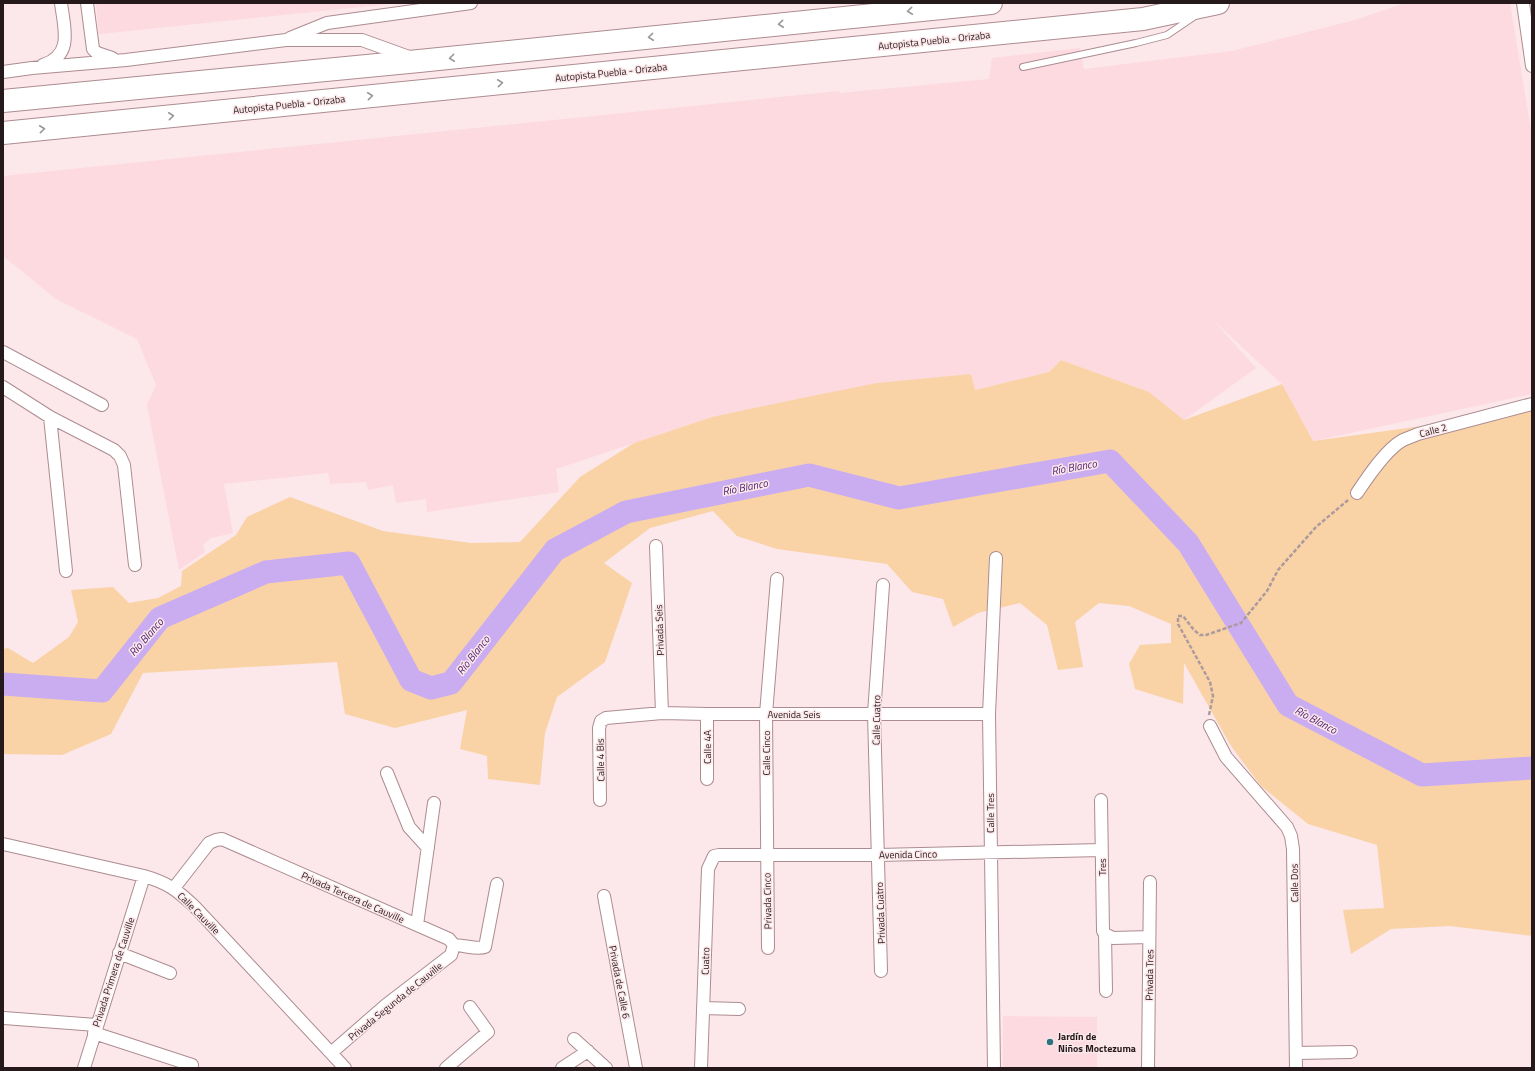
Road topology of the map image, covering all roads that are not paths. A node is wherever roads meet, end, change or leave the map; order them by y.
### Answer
1 (61, 3) edge
2 (87, 3) edge
3 (471, 3) edge
4 (991, 3) edge
5 (1217, 3) edge
6 (1523, 3) edge
7 (286, 40) junction
8 (126, 60) junction
9 (419, 61) junction
10 (1532, 66) edge
11 (32, 68) junction
12 (1023, 68) dead end
13 (3, 72) edge
14 (3, 101) edge
15 (3, 133) edge
16 (3, 352) edge
17 (3, 387) edge
18 (1532, 404) edge
19 (102, 405) dead end
20 (50, 417) junction
21 (1357, 494) road end
22 (656, 546) dead end
23 (996, 558) dead end
24 (135, 565) dead end
25 (66, 571) dead end
26 (777, 579) dead end
27 (883, 585) dead end
28 (662, 713) junction
29 (707, 714) junction
30 (766, 714) junction
31 (874, 714) junction
32 (989, 714) junction
33 (601, 721) joint
34 (1210, 726) road end
35 (387, 773) dead end
36 (707, 779) dead end
37 (600, 800) dead end
38 (1101, 800) dead end
39 (434, 803) dead end
40 (3, 844) edge
41 (428, 848) junction
42 (1101, 850) junction
43 (990, 852) junction
44 (766, 855) junction
45 (878, 855) junction
46 (714, 856) joint
47 (144, 876) junction
48 (1150, 882) dead end
49 (497, 884) dead end
50 (174, 888) junction
51 (604, 896) dead end
52 (417, 925) junction
53 (1105, 934) junction
54 (1149, 937) junction
55 (454, 945) junction
56 (768, 948) dead end
57 (119, 953) junction
58 (881, 971) dead end
59 (170, 973) dead end
60 (1106, 991) dead end
61 (470, 1006) dead end
62 (703, 1008) junction
63 (739, 1009) dead end
64 (4, 1018) edge
65 (95, 1029) junction
66 (574, 1039) dead end
67 (588, 1051) junction
68 (1351, 1052) dead end
69 (1296, 1053) junction
70 (331, 1054) junction
71 (192, 1066) dead end
72 (84, 1068) edge
73 (345, 1068) edge
74 (446, 1068) edge
75 (562, 1068) edge
76 (606, 1068) edge
77 (636, 1068) edge
78 (701, 1068) edge
79 (994, 1068) edge
80 (1148, 1068) edge
81 (1296, 1068) edge

1 - 11 street
2 - 8 street
3 - 7 street
4 -> 9 highway
5 - 12 lane
15 -> 5 highway, Autopista Puebla - Orizaba
6 - 10 street
7 - 8 street
7 - 9 street
8 - 11 street
9 - 14 highway
11 - 13 street
16 - 19 street
17 - 20 street
18 - 21 street, Calle 2
20 - 24 street
20 - 25 street
22 - 28 street, Privada Seis
23 - 32 street, Calle Tres
26 - 30 street, Calle Cinco
27 - 31 street, Calle Cuatro
28 - 29 street, Avenida Seis
28 - 33 street, Avenida Seis
29 - 30 street, Avenida Seis
29 - 36 street, Calle 4A
30 - 31 street, Avenida Seis
30 - 44 street, Calle Cinco
31 - 32 street, Avenida Seis
31 - 45 street, Calle Cuatro
32 - 43 street, Calle Tres
33 - 37 street, Calle 4 Bis
34 - 69 street, Calle Dos
35 - 41 street
38 - 42 street, Tres
39 - 41 street, Privada Tercera de Cauville
40 - 47 street, Calle Cauville
41 - 52 street, Privada Tercera de Cauville
42 - 43 street, Avenida Cinco
42 - 53 street, Tres
43 - 45 street, Avenida Cinco
43 - 79 street, Calle Tres
44 - 45 street, Avenida Cinco
44 - 46 street, Avenida Cinco
44 - 56 street, Privada Cinco
45 - 58 street, Privada Cuatro
46 - 62 street, Cuatro
47 - 50 street, Calle Cauville
47 - 57 street, Privada Primera de Cauville
48 - 54 street, Privada Tres
49 - 55 street
50 - 52 street, Privada Tercera de Cauville
50 - 70 street, Calle Cauville
51 - 77 street, Privada de Calle 6
52 - 55 street
53 - 54 street
53 - 60 street
54 - 80 street, Privada Tres
55 - 70 street, Privada Segunda de Cauville
57 - 59 street
57 - 65 street, Privada Primera de Cauville
61 - 74 street
62 - 63 street
62 - 78 street, Cuatro
64 - 65 street
65 - 71 street
65 - 72 street, Privada Primera de Cauville
66 - 67 street
67 - 75 street
67 - 76 street
68 - 69 street
69 - 81 street, Calle Dos
70 - 73 street, Calle Cauville

